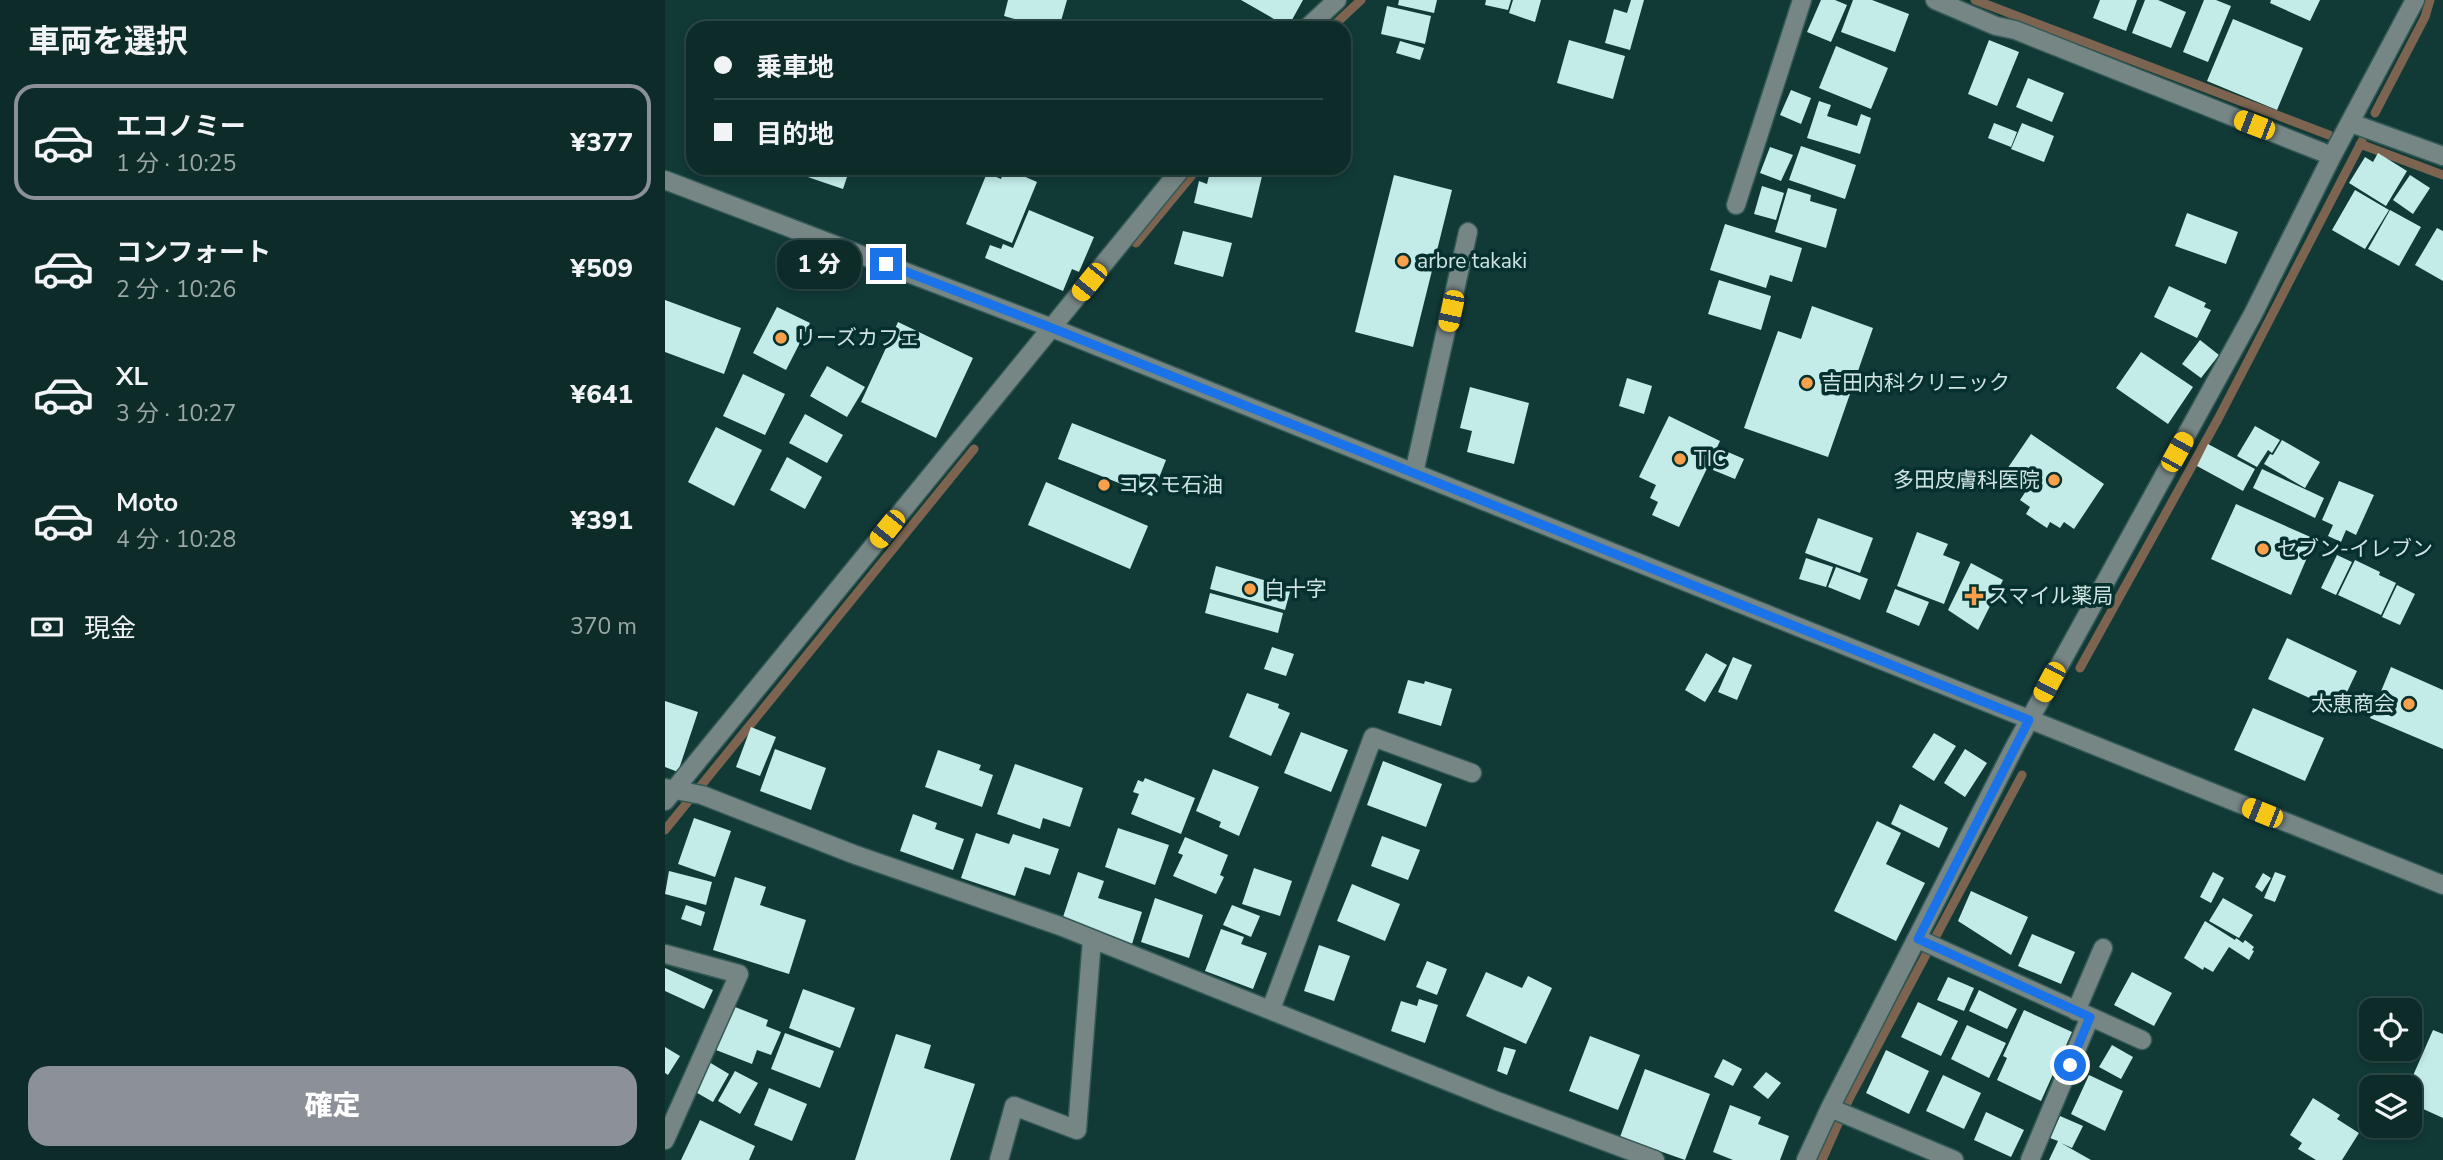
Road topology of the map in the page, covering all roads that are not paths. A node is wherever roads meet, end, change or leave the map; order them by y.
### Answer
1 (1337, 0) edge
2 (1802, 0) edge
3 (1935, 0) edge
4 (2415, 0) edge
5 (1314, 21) edge
6 (2351, 123) junction
7 (2332, 156) junction
8 (2443, 156) edge
9 (1176, 175) edge
10 (665, 180) edge
11 (1736, 205) dead end
12 (1468, 232) dead end
13 (1052, 328) junction
14 (1414, 473) junction
15 (2029, 720) junction
16 (1472, 773) dead end
17 (679, 793) edge
18 (2443, 885) edge
19 (1092, 939) junction
20 (1928, 944) junction
21 (2103, 948) dead end
22 (665, 954) edge
23 (1271, 1009) junction
24 (2083, 1014) junction
25 (2143, 1040) dead end
26 (1838, 1112) junction
27 (665, 1140) edge
28 (999, 1160) edge
29 (1655, 1160) edge
30 (1806, 1160) edge
31 (1954, 1160) edge
32 (2030, 1160) edge

1 - 5 street
2 - 11 street
3 - 7 street
4 - 6 street
6 - 7 street
6 - 8 street
7 - 15 street
9 - 13 street
10 - 13 street
12 - 14 street
13 - 14 street
13 - 17 street
14 - 15 street
15 - 18 street
15 - 20 street
16 - 23 street
17 - 19 street
19 - 23 street
19 - 28 street
20 - 24 street
20 - 26 street
21 - 24 street
22 - 27 street
23 - 29 street
24 - 25 street
24 - 32 street
26 - 30 street
26 - 31 street

